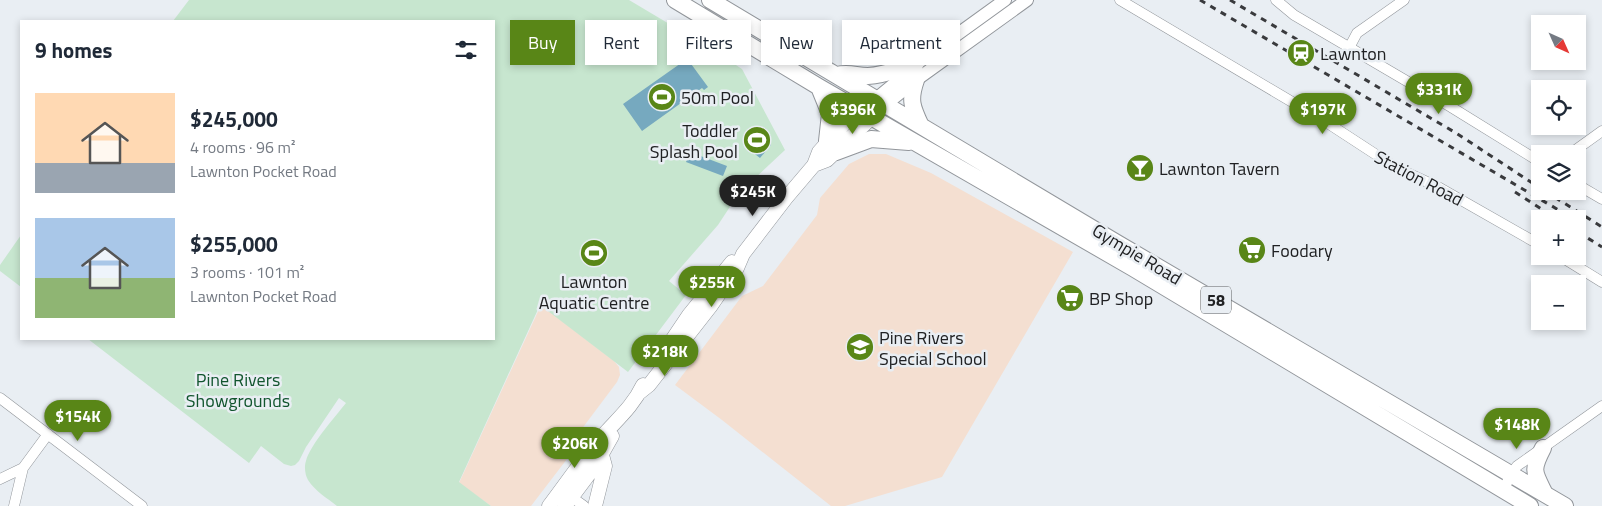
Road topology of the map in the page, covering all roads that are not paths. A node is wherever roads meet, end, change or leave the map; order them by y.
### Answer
1 (675, 0) edge
2 (710, 0) edge
3 (1005, 0) edge
4 (1027, 0) edge
5 (1120, 0) edge
6 (1276, 0) edge
7 (1404, 0) edge
8 (1349, 48) junction
9 (915, 72) junction
10 (836, 76) junction
11 (818, 87) junction
12 (881, 102) junction
13 (866, 114) junction
14 (921, 126) junction
15 (1602, 131) edge
16 (914, 142) junction
17 (1583, 145) edge
18 (832, 147) junction
19 (1531, 157) edge
20 (1586, 190) edge
21 (1602, 199) edge
22 (1531, 240) edge
23 (1575, 265) edge
24 (1602, 282) edge
25 (0, 398) edge
26 (1602, 406) edge
27 (620, 420) junction
28 (48, 434) junction
29 (1543, 448) junction
30 (602, 455) junction
31 (23, 468) junction
32 (1511, 474) junction
33 (0, 479) edge
34 (1504, 491) junction
35 (1546, 495) junction
36 (560, 500) edge
37 (14, 506) edge
38 (142, 506) edge
39 (584, 506) edge
40 (594, 506) edge
41 (1530, 506) edge
42 (1565, 506) edge

1 - 11 highway, Gympie Road / 58
2 - 10 highway, Gympie Road / 58
3 - 9 street
4 - 9 street
5 - 22 street, Station Road
6 - 8 street
7 - 8 street
8 - 19 street
9 - 10 highway
9 - 12 street
9 - 14 highway
10 - 12 highway, Gympie Road / 58
11 - 13 highway, Gympie Road / 58
11 - 18 highway
12 - 13 main road
12 - 14 highway, Gympie Road / 58
13 - 16 highway, Gympie Road / 58
13 - 18 main road
14 - 32 highway, Gympie Road / 58
15 - 17 street
16 - 18 highway
16 - 34 highway, Gympie Road / 58
18 - 27 main road
20 - 21 street
23 - 24 street
25 - 28 street
26 - 29 street
27 - 30 main road
27 - 36 main road
28 - 31 street
28 - 38 street
29 - 32 street
29 - 35 highway
30 - 36 main road
30 - 40 main road
31 - 33 street
31 - 37 street
32 - 34 street
32 - 35 highway, Gympie Road / 58
34 - 41 highway, Gympie Road / 58
35 - 42 highway, Gympie Road / 58
36 - 39 street

